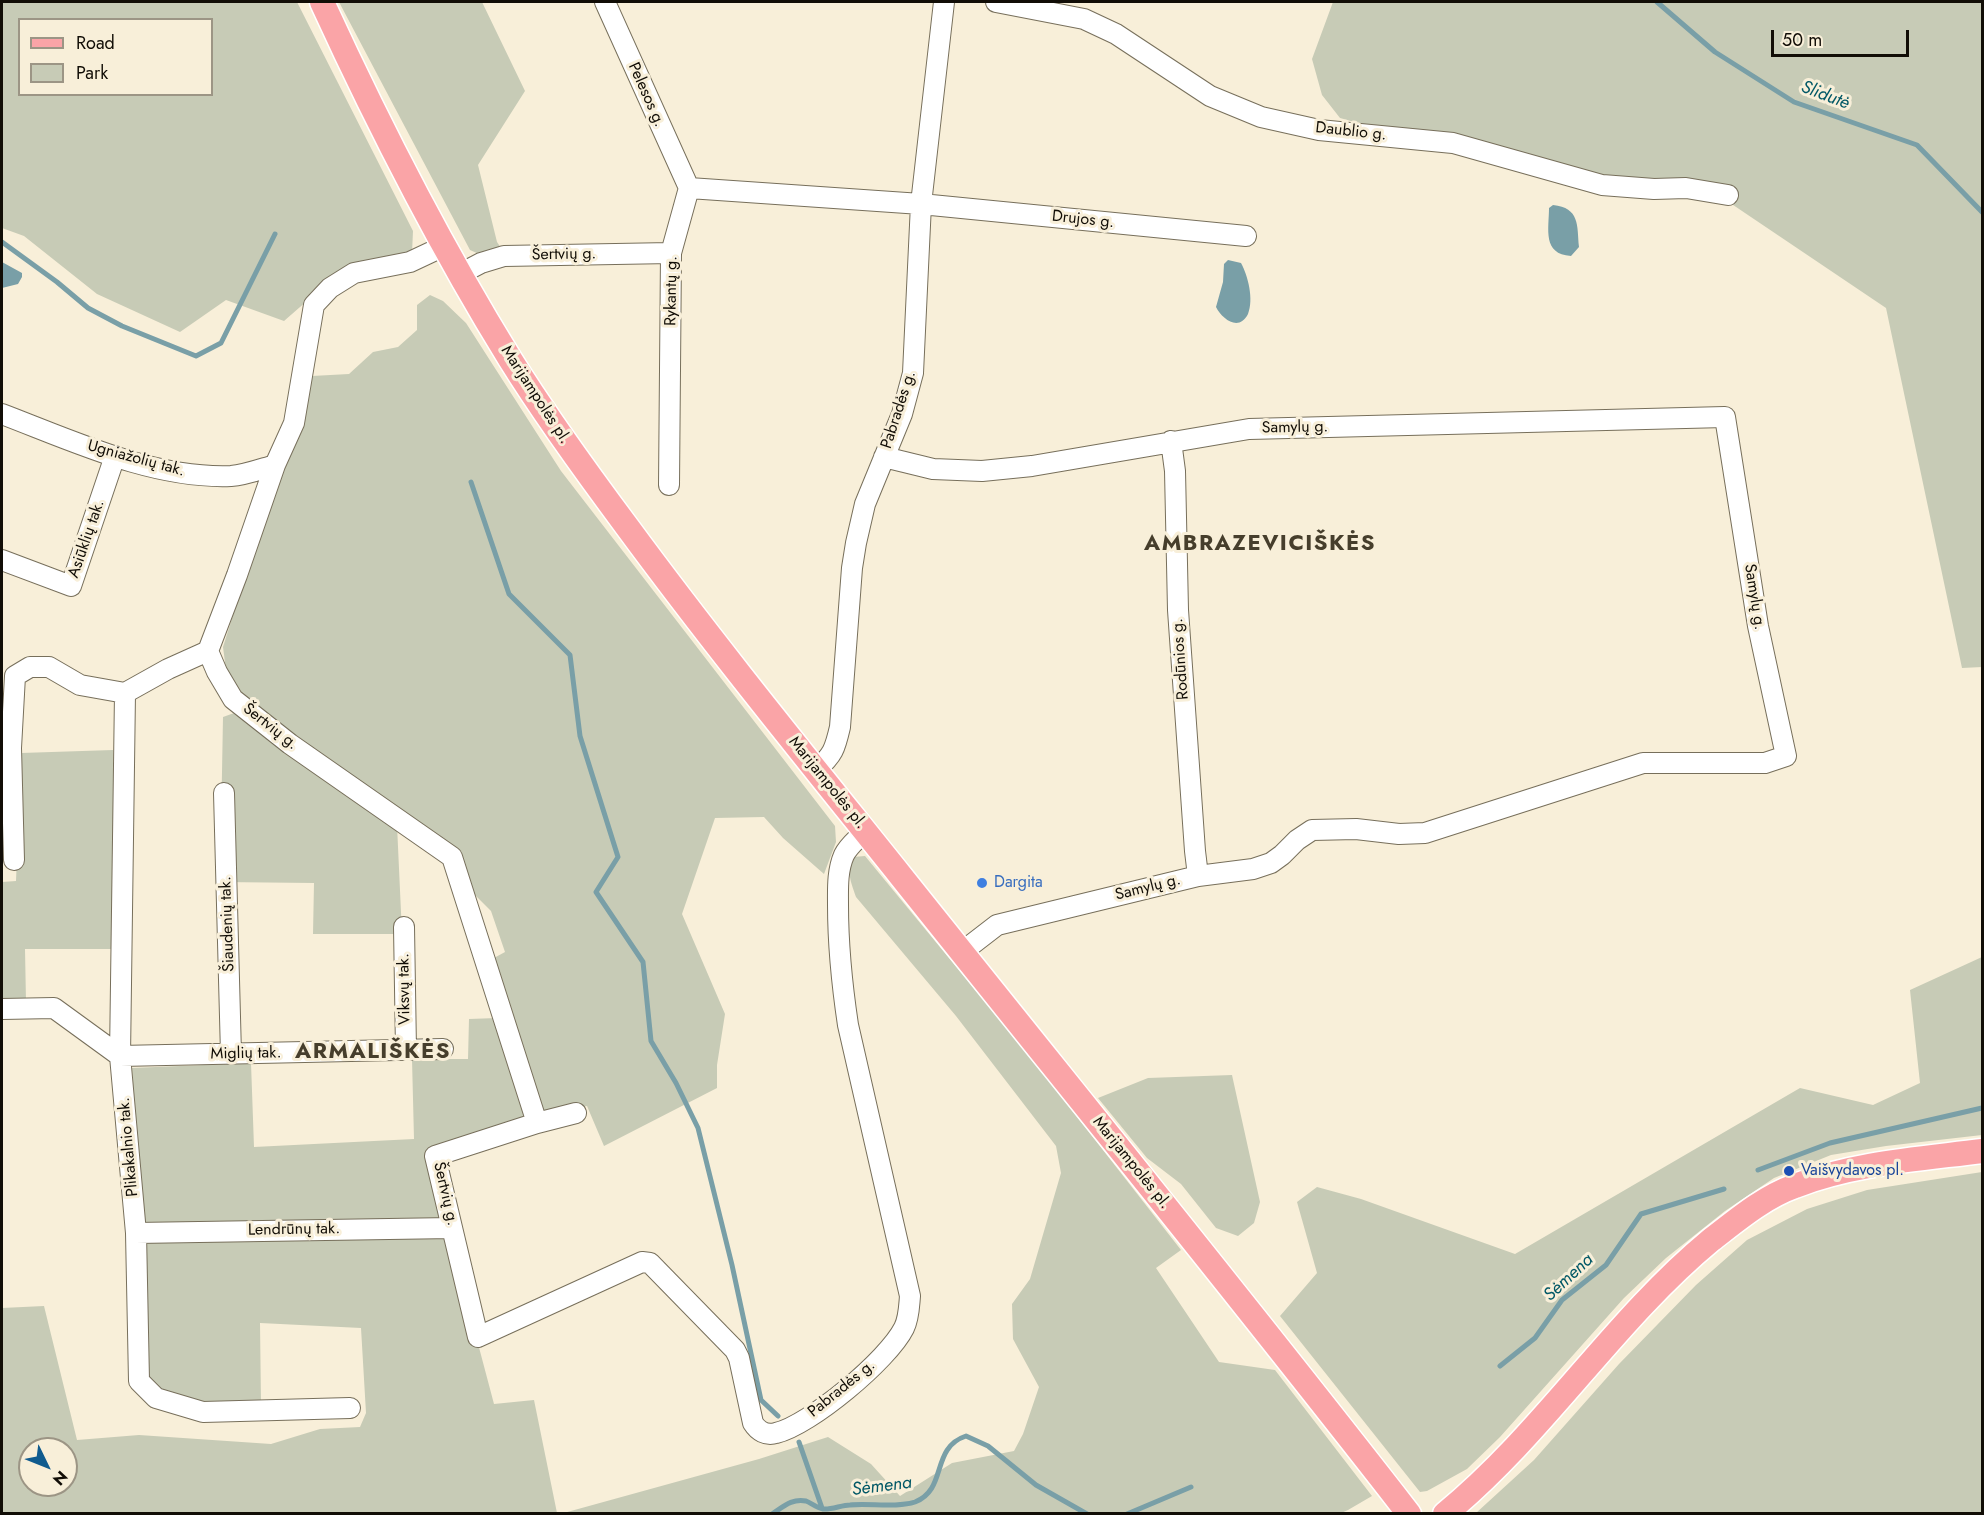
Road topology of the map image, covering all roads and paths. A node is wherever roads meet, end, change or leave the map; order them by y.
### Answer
1 (322, 2) edge
2 (605, 2) edge
3 (944, 2) edge
4 (996, 2) edge
5 (688, 188) junction
6 (1728, 195) dead end
7 (921, 204) junction
8 (1246, 236) dead end
9 (444, 246) junction
10 (671, 253) junction
11 (460, 274) junction
12 (2, 414) edge
13 (1171, 441) junction
14 (115, 456) junction
15 (884, 457) junction
16 (275, 465) junction
17 (669, 485) dead end
18 (2, 560) edge
19 (208, 651) junction
20 (125, 693) junction
21 (6, 748) edge
22 (816, 770) junction
23 (224, 793) dead end
24 (866, 831) junction
25 (14, 860) dead end
26 (1198, 876) junction
27 (404, 927) dead end
28 (962, 952) junction
29 (2, 1009) edge
30 (443, 1049) dead end
31 (406, 1050) junction
32 (231, 1054) junction
33 (120, 1056) junction
34 (576, 1113) dead end
35 (537, 1123) junction
36 (1983, 1151) edge
37 (452, 1228) junction
38 (136, 1233) junction
39 (478, 1337) joint
40 (350, 1408) dead end
41 (1409, 1514) edge
42 (1444, 1514) edge

1 - 9 main road, Marijampolės pl.
2 - 5 street, Pelesos g.
3 - 7 street, Pabradės g.
4 - 6 street, Daublio g.
5 - 7 street
5 - 10 street, Rykantų g.
7 - 8 street, Drujos g.
7 - 15 street, Pabradės g.
9 - 11 main road, Marijampolės pl.
9 - 16 street
10 - 11 street, Šertvių g.
10 - 17 street, Rykantų g.
11 - 22 main road, Marijampolės pl.
12 - 14 street, Ugniažolių tak.
13 - 15 street, Samylų g.
13 - 26 street, Rodūnios g.
13 - 26 street, Samylų g.
14 - 16 street, Ugniažolių tak.
14 - 18 street, Asiūklių tak.
15 - 22 street, Pabradės g.
16 - 19 street
19 - 20 street
19 - 35 street, Šertvių g.
20 - 21 street
20 - 33 street, Plikakalnio tak.
21 - 25 street
22 - 24 main road, Marijampolės pl.
23 - 32 street, Šiaudenių tak.
24 - 28 main road, Marijampolės pl.
24 - 39 street, Pabradės g.
26 - 28 street, Samylų g.
27 - 31 street, Viksvų tak.
28 - 41 main road, Marijampolės pl.
29 - 33 street
30 - 31 street, Miglių tak.
31 - 32 street, Miglių tak.
32 - 33 street, Miglių tak.
33 - 38 street, Plikakalnio tak.
34 - 35 street, Šertvių g.
35 - 37 street, Šertvių g.
36 - 42 main road
37 - 38 street, Lendrūnų tak.
37 - 39 street, Šertvių g.
38 - 40 street, Plikakalnio tak.

